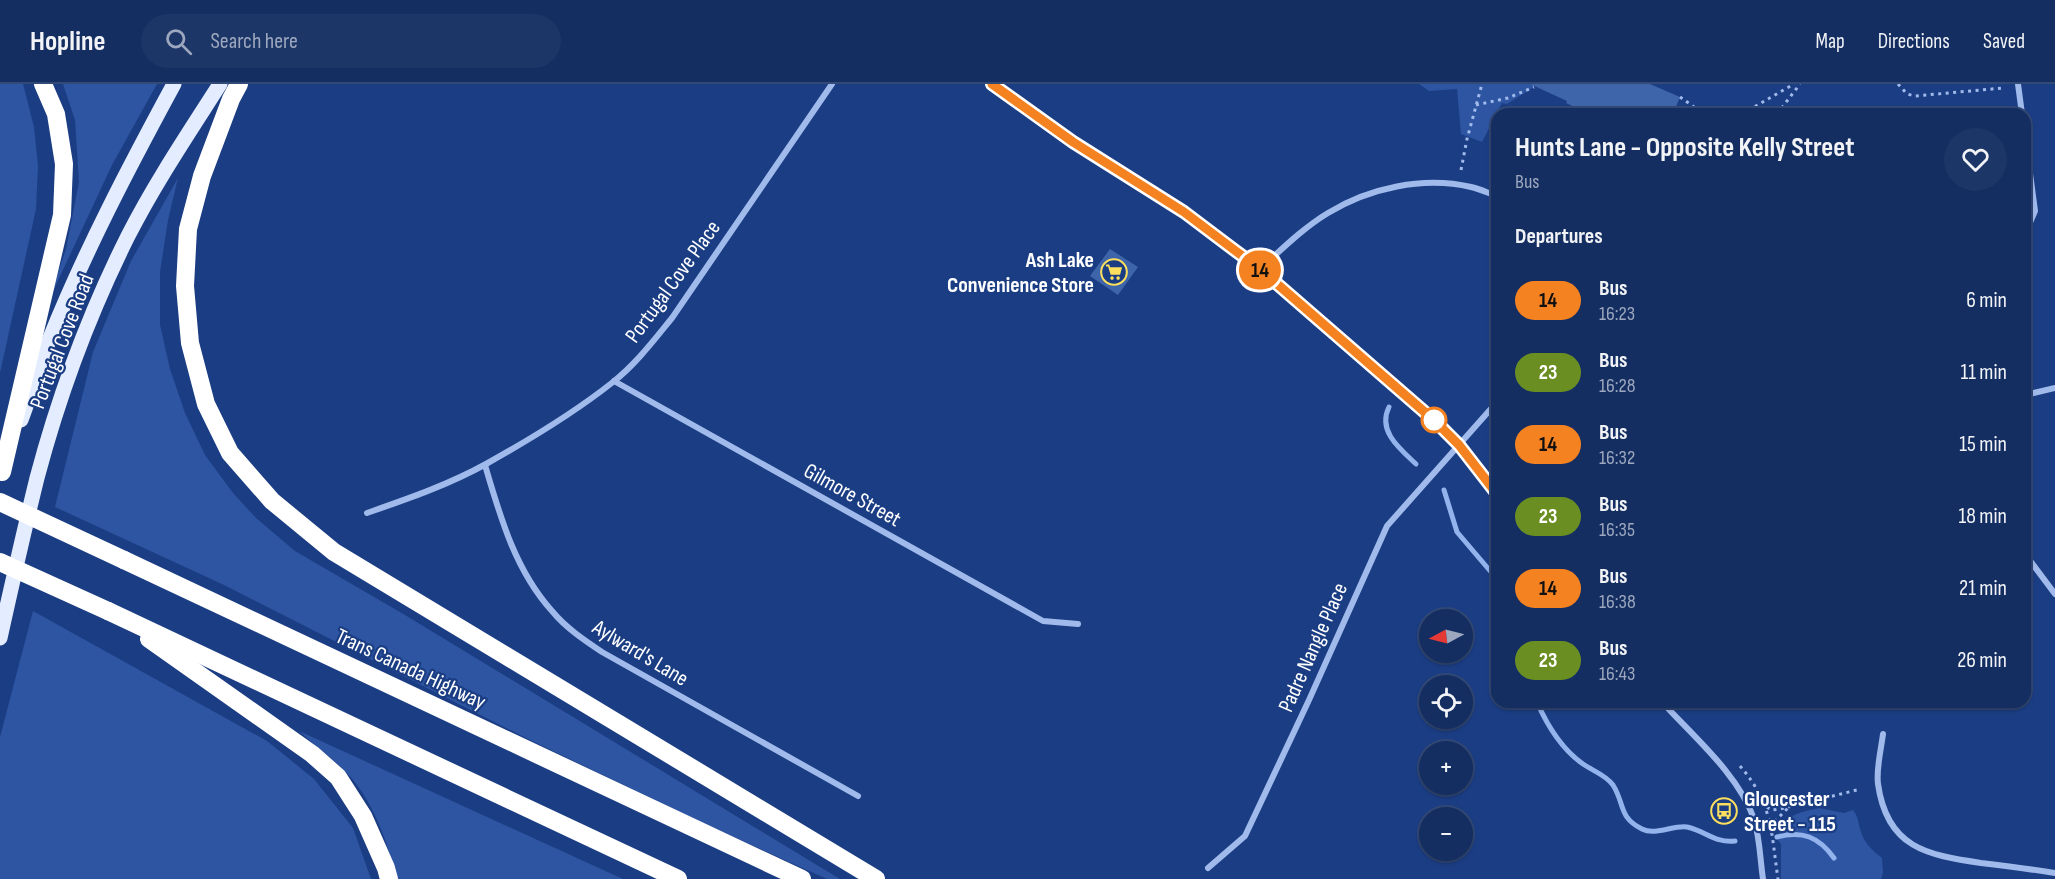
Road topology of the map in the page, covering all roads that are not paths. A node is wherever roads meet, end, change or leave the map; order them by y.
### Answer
1 (44, 84) edge
2 (174, 84) edge
3 (220, 84) edge
4 (239, 84) edge
5 (832, 84) edge
6 (992, 84) edge
7 (2018, 84) edge
8 (2021, 108) edge
9 (2031, 181) edge
10 (1491, 194) edge
11 (2031, 220) edge
12 (1260, 269) junction
13 (614, 381) junction
14 (2055, 388) edge
15 (2031, 394) edge
16 (1491, 409) edge
17 (1459, 445) junction
18 (485, 465) junction
19 (1, 477) edge
20 (1491, 486) edge
21 (0, 502) edge
22 (367, 513) dead end
23 (0, 562) edge
24 (2031, 562) edge
25 (2055, 594) edge
26 (108, 611) junction
27 (1078, 624) dead end
28 (0, 638) edge
29 (1668, 708) edge
30 (1883, 734) dead end
31 (858, 796) dead end
32 (1208, 868) dead end
33 (2055, 873) edge
34 (389, 879) edge
35 (678, 879) edge
36 (802, 879) edge
37 (876, 879) edge
38 (1763, 879) edge

1 - 19 highway
2 - 19 main road, Portugal Cove Road
3 - 28 main road, Portugal Cove Road
4 - 37 highway
5 - 13 street, Portugal Cove Place
6 - 12 street
7 - 8 street
9 - 11 street
10 - 12 street
12 - 17 street
13 - 18 street, Portugal Cove Place
13 - 27 street, Gilmore Street
14 - 15 street
16 - 17 street, Padre Nangle Place
17 - 20 street
17 - 32 street, Padre Nangle Place
18 - 22 street, Portugal Cove Place
18 - 31 street, Aylward's Lane
21 - 36 highway, Trans Canada Highway, bridge
23 - 26 highway, bridge
24 - 25 street
26 - 34 highway
26 - 35 highway
29 - 38 street
30 - 33 street

